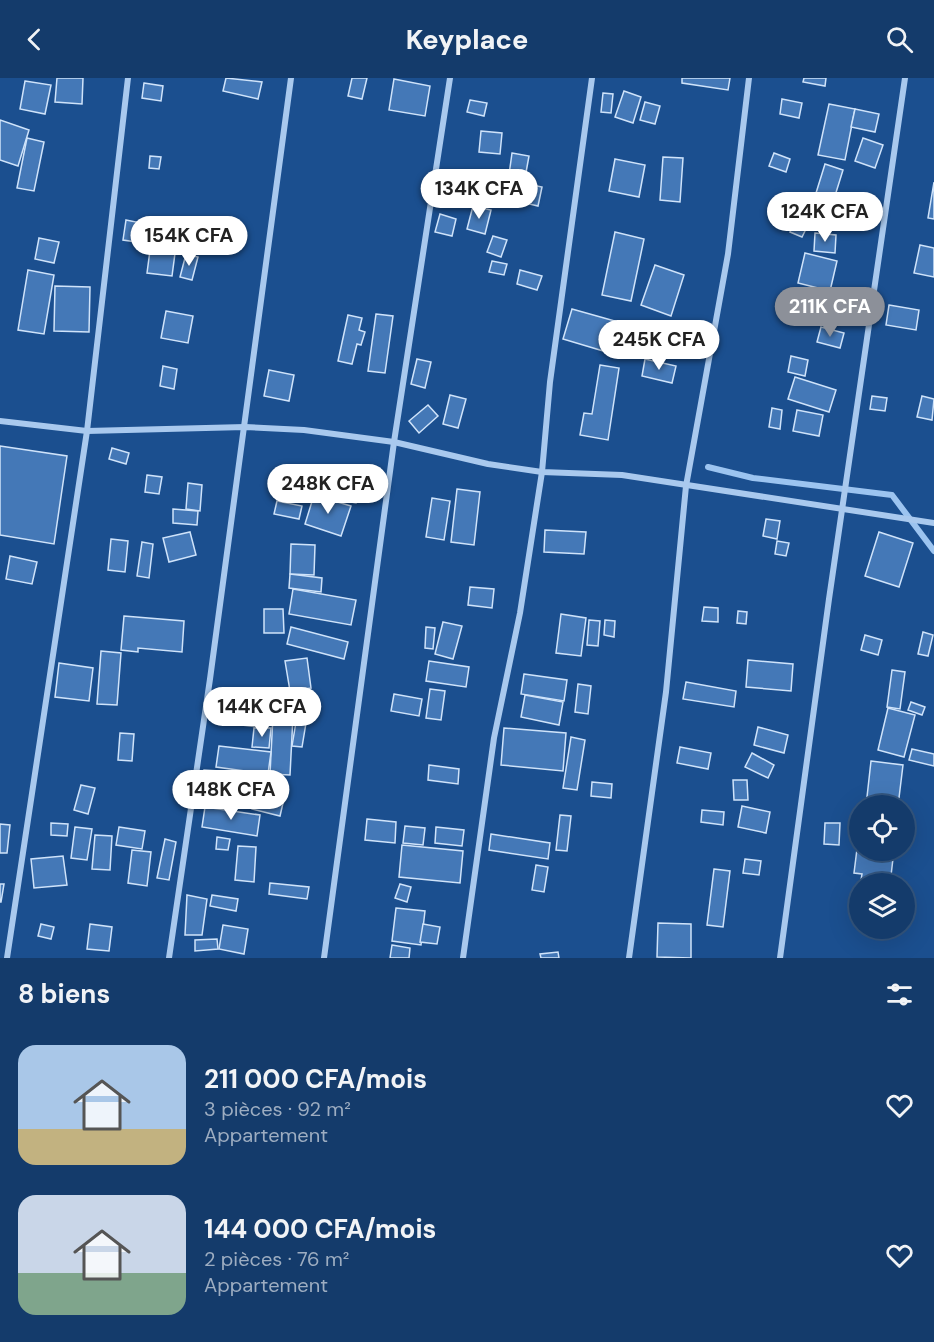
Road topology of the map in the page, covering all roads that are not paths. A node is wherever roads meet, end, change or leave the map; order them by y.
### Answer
1 (128, 78) edge
2 (291, 78) edge
3 (450, 78) edge
4 (591, 78) edge
5 (749, 78) edge
6 (905, 78) edge
7 (0, 421) edge
8 (245, 427) junction
9 (87, 431) junction
10 (394, 442) junction
11 (542, 472) junction
12 (686, 486) junction
13 (842, 507) junction
14 (934, 523) edge
15 (6, 958) edge
16 (170, 958) edge
17 (324, 958) edge
18 (463, 958) edge
19 (629, 958) edge
20 (780, 958) edge

1 - 9 street
2 - 8 street
3 - 10 street
4 - 11 street
5 - 12 street
6 - 13 street
7 - 9 street
8 - 9 street
8 - 10 street
8 - 16 street
9 - 15 street
10 - 11 street
10 - 17 street
11 - 12 street
11 - 18 street
12 - 13 street
12 - 19 street
13 - 14 street
13 - 20 street

